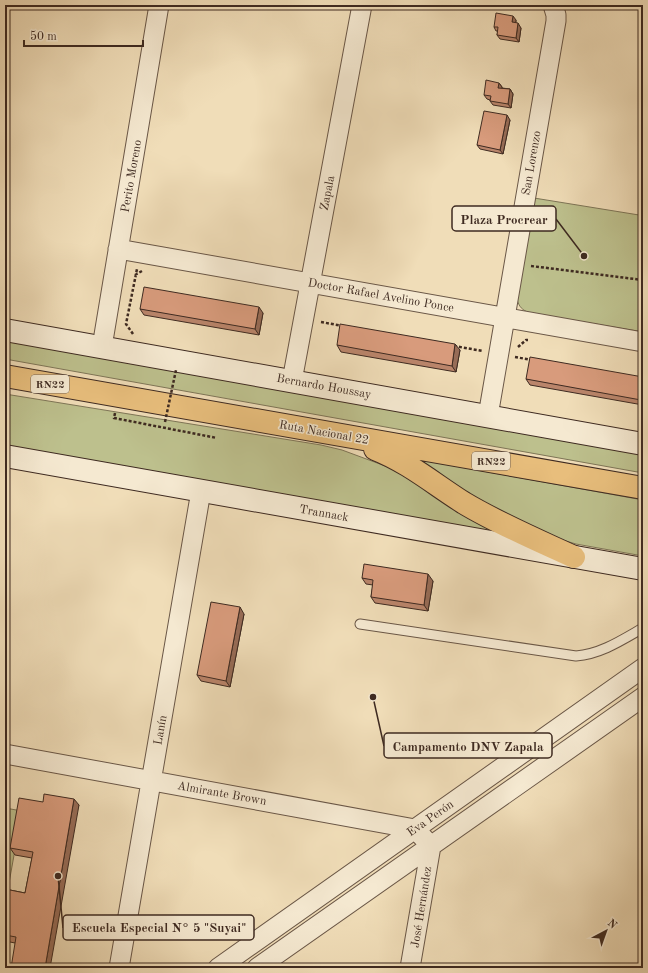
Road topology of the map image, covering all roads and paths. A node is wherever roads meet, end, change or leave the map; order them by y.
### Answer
1 (159, 5) edge
2 (362, 5) edge
3 (553, 5) edge
4 (118, 248) junction
5 (145, 269) dead end
6 (529, 273) dead end
7 (643, 280) edge
8 (310, 282) junction
9 (322, 317) dead end
10 (505, 317) junction
11 (321, 322) junction
12 (344, 326) edge
13 (320, 329) dead end
14 (5, 330) edge
15 (134, 336) dead end
16 (643, 342) edge
17 (452, 346) edge
18 (102, 347) junction
19 (484, 347) dead end
20 (484, 351) junction
21 (515, 353) dead end
22 (482, 358) dead end
23 (537, 361) edge
24 (176, 370) dead end
25 (5, 376) edge
26 (292, 381) junction
27 (122, 415) dead end
28 (488, 416) junction
29 (158, 420) dead end
30 (339, 435) junction
31 (216, 438) dead end
32 (643, 444) edge
33 (5, 456) edge
34 (643, 488) edge
35 (201, 491) junction
36 (574, 557) junction
37 (643, 570) edge
38 (360, 624) dead end
39 (643, 628) edge
40 (643, 668) edge
41 (643, 697) edge
42 (5, 754) edge
43 (151, 780) junction
44 (415, 829) junction
45 (431, 846) junction
46 (119, 968) edge
47 (218, 968) edge
48 (257, 968) edge
49 (410, 968) edge

1 - 4 street, Perito Moreno
2 - 8 street, Zapala
3 - 10 street, San Lorenzo
4 - 8 street, Doctor Rafael Avelino Ponce
4 - 18 street, Perito Moreno
5 - 15 path
6 - 7 path
8 - 10 street, Doctor Rafael Avelino Ponce
8 - 26 street, Zapala
9 - 11 path
10 - 16 street, Doctor Rafael Avelino Ponce
10 - 28 street, San Lorenzo
11 - 12 path
11 - 13 path
14 - 18 street, Bernardo Houssay
17 - 20 path
18 - 26 street, Bernardo Houssay
19 - 20 path
20 - 22 path
21 - 23 path
24 - 29 path, bridge
25 - 30 main road, Ruta Nacional 22 / RN22
26 - 28 street, Bernardo Houssay
27 - 31 path
28 - 32 street, Bernardo Houssay
30 - 34 main road, Ruta Nacional 22 / RN22
30 - 36 main road
33 - 35 street, Trannack
35 - 36 street, Trannack
35 - 43 street, Lanín
36 - 37 street, Trannack
38 - 39 lane
40 - 44 street, Eva Perón
41 - 45 street, Eva Perón
42 - 43 street, Almirante Brown
43 - 44 street, Almirante Brown
43 - 46 street, Lanín
44 - 45 street
44 - 47 street, Eva Perón
45 - 48 street, Eva Perón
45 - 49 street, José Hernández

